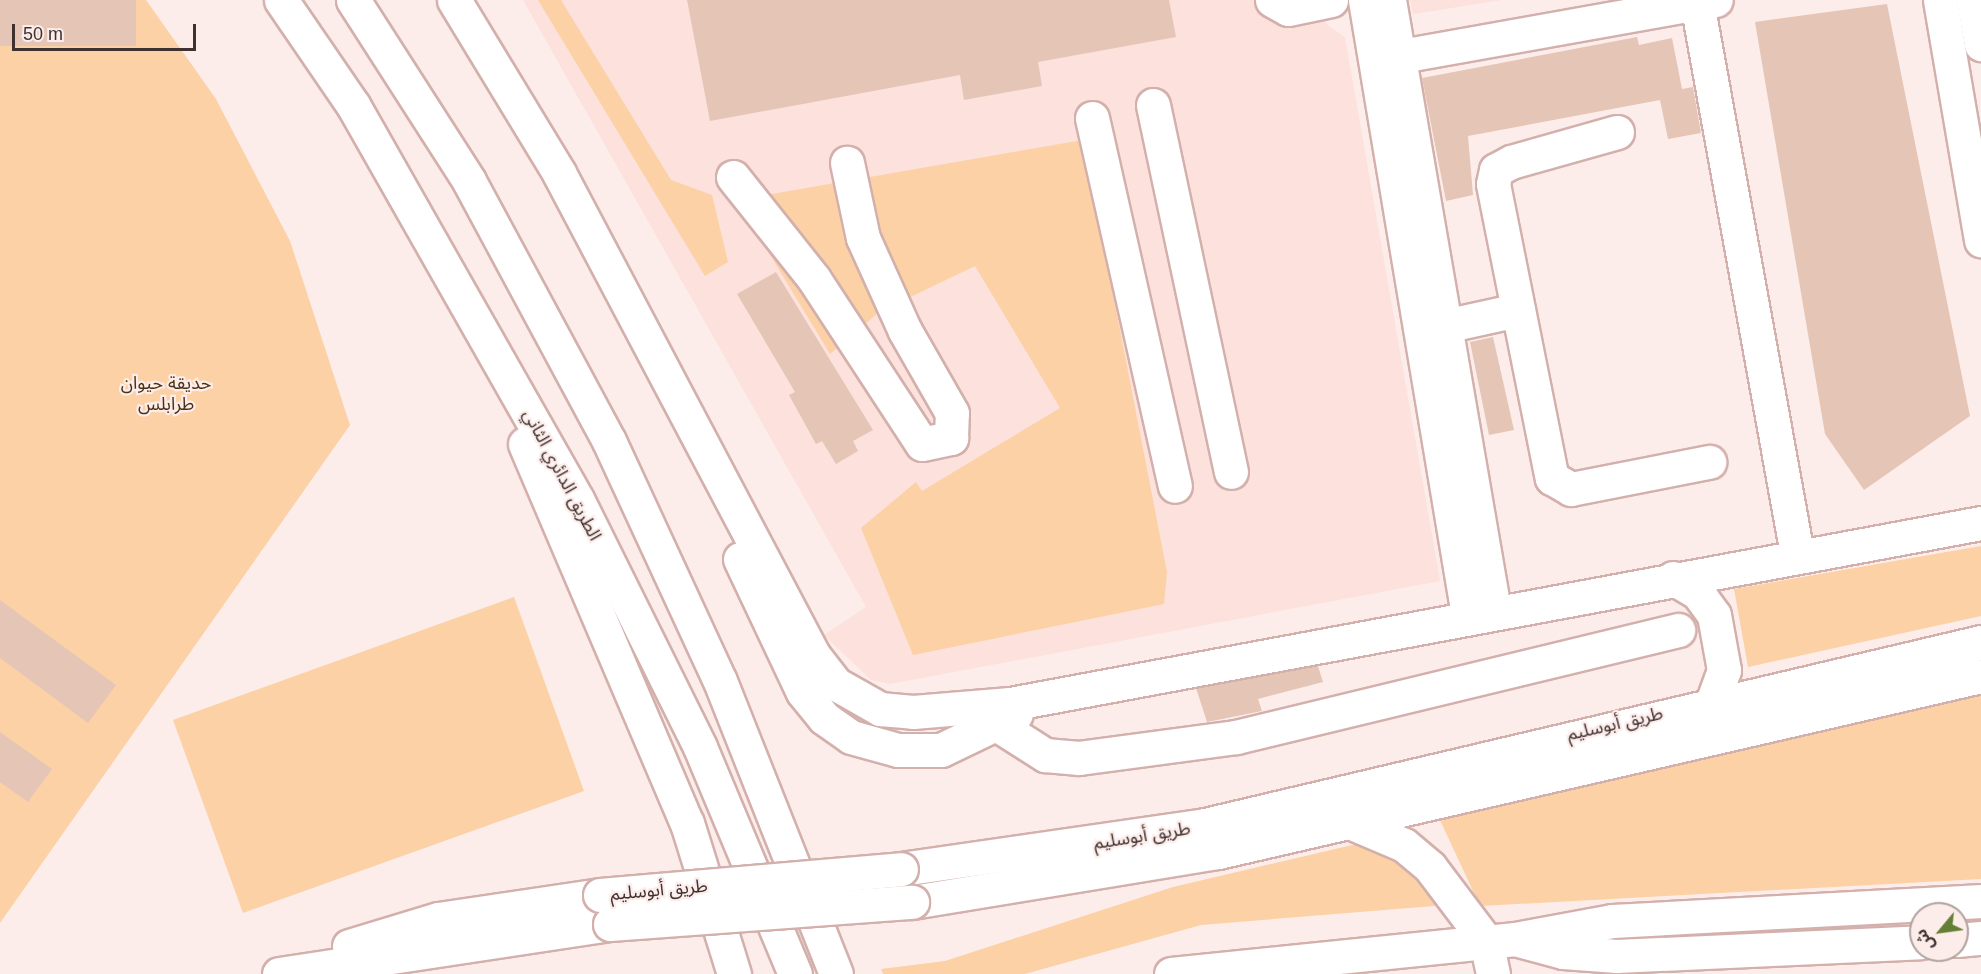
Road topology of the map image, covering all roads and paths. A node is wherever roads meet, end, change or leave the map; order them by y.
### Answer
1 (281, 0) edge
2 (353, 0) edge
3 (454, 0) edge
4 (1272, 0) edge
5 (1331, 0) edge
6 (1365, 0) edge
7 (1389, 0) edge
8 (1940, 0) edge
9 (1706, 1) edge
10 (1972, 1) edge
11 (1981, 44) edge
12 (1388, 60) junction
13 (1154, 105) dead end
14 (1092, 118) dead end
15 (1617, 132) dead end
16 (847, 163) dead end
17 (733, 177) dead end
18 (1976, 183) edge
19 (1981, 241) edge
20 (467, 303) junction
21 (1518, 310) junction
22 (1434, 328) junction
23 (682, 406) junction
24 (1709, 462) dead end
25 (1231, 472) dead end
26 (1175, 486) dead end
27 (1981, 523) edge
28 (1797, 554) junction
29 (1673, 578) junction
30 (1481, 613) junction
31 (1678, 630) dead end
32 (1981, 642) edge
33 (1981, 676) edge
34 (1047, 696) junction
35 (1713, 701) junction
36 (998, 725) junction
37 (1346, 820) junction
38 (1981, 901) edge
39 (605, 910) junction
40 (1500, 940) junction
41 (1909, 946) edge
42 (1865, 960) edge
43 (1370, 963) edge
44 (1742, 963) edge
45 (1619, 965) edge
46 (1243, 970) edge
47 (290, 973) edge
48 (734, 974) edge
49 (795, 974) edge
50 (836, 974) edge
51 (1171, 974) edge
52 (1493, 974) edge

1 - 20 main road, الطريق الدائري الثاني
2 - 50 main road
3 - 23 main road
4 - 5 main road
6 - 12 main road
7 - 12 main road
8 - 18 main road
9 - 12 main road
9 - 28 main road
10 - 11 main road
12 - 22 main road
13 - 25 main road
14 - 26 main road
15 - 21 main road
16 - 17 main road
18 - 19 main road
20 - 48 main road
20 - 49 main road, الطريق الدائري الثاني
21 - 22 main road
21 - 24 main road
22 - 30 main road
23 - 34 main road
23 - 36 main road
27 - 28 main road
28 - 29 main road
29 - 30 main road
29 - 35 main road
30 - 34 main road
31 - 36 main road
32 - 35 main road, طريق أبوسليم
33 - 37 main road, طريق أبوسليم
34 - 36 main road
35 - 39 main road, طريق أبوسليم, bridge
37 - 39 main road, طريق أبوسليم, bridge
37 - 40 main road
38 - 40 main road
39 - 47 main road, طريق أبوسليم
40 - 43 main road
40 - 45 main road
40 - 52 main road
41 - 42 main road
42 - 44 main road
43 - 46 main road
44 - 45 main road
46 - 51 main road

